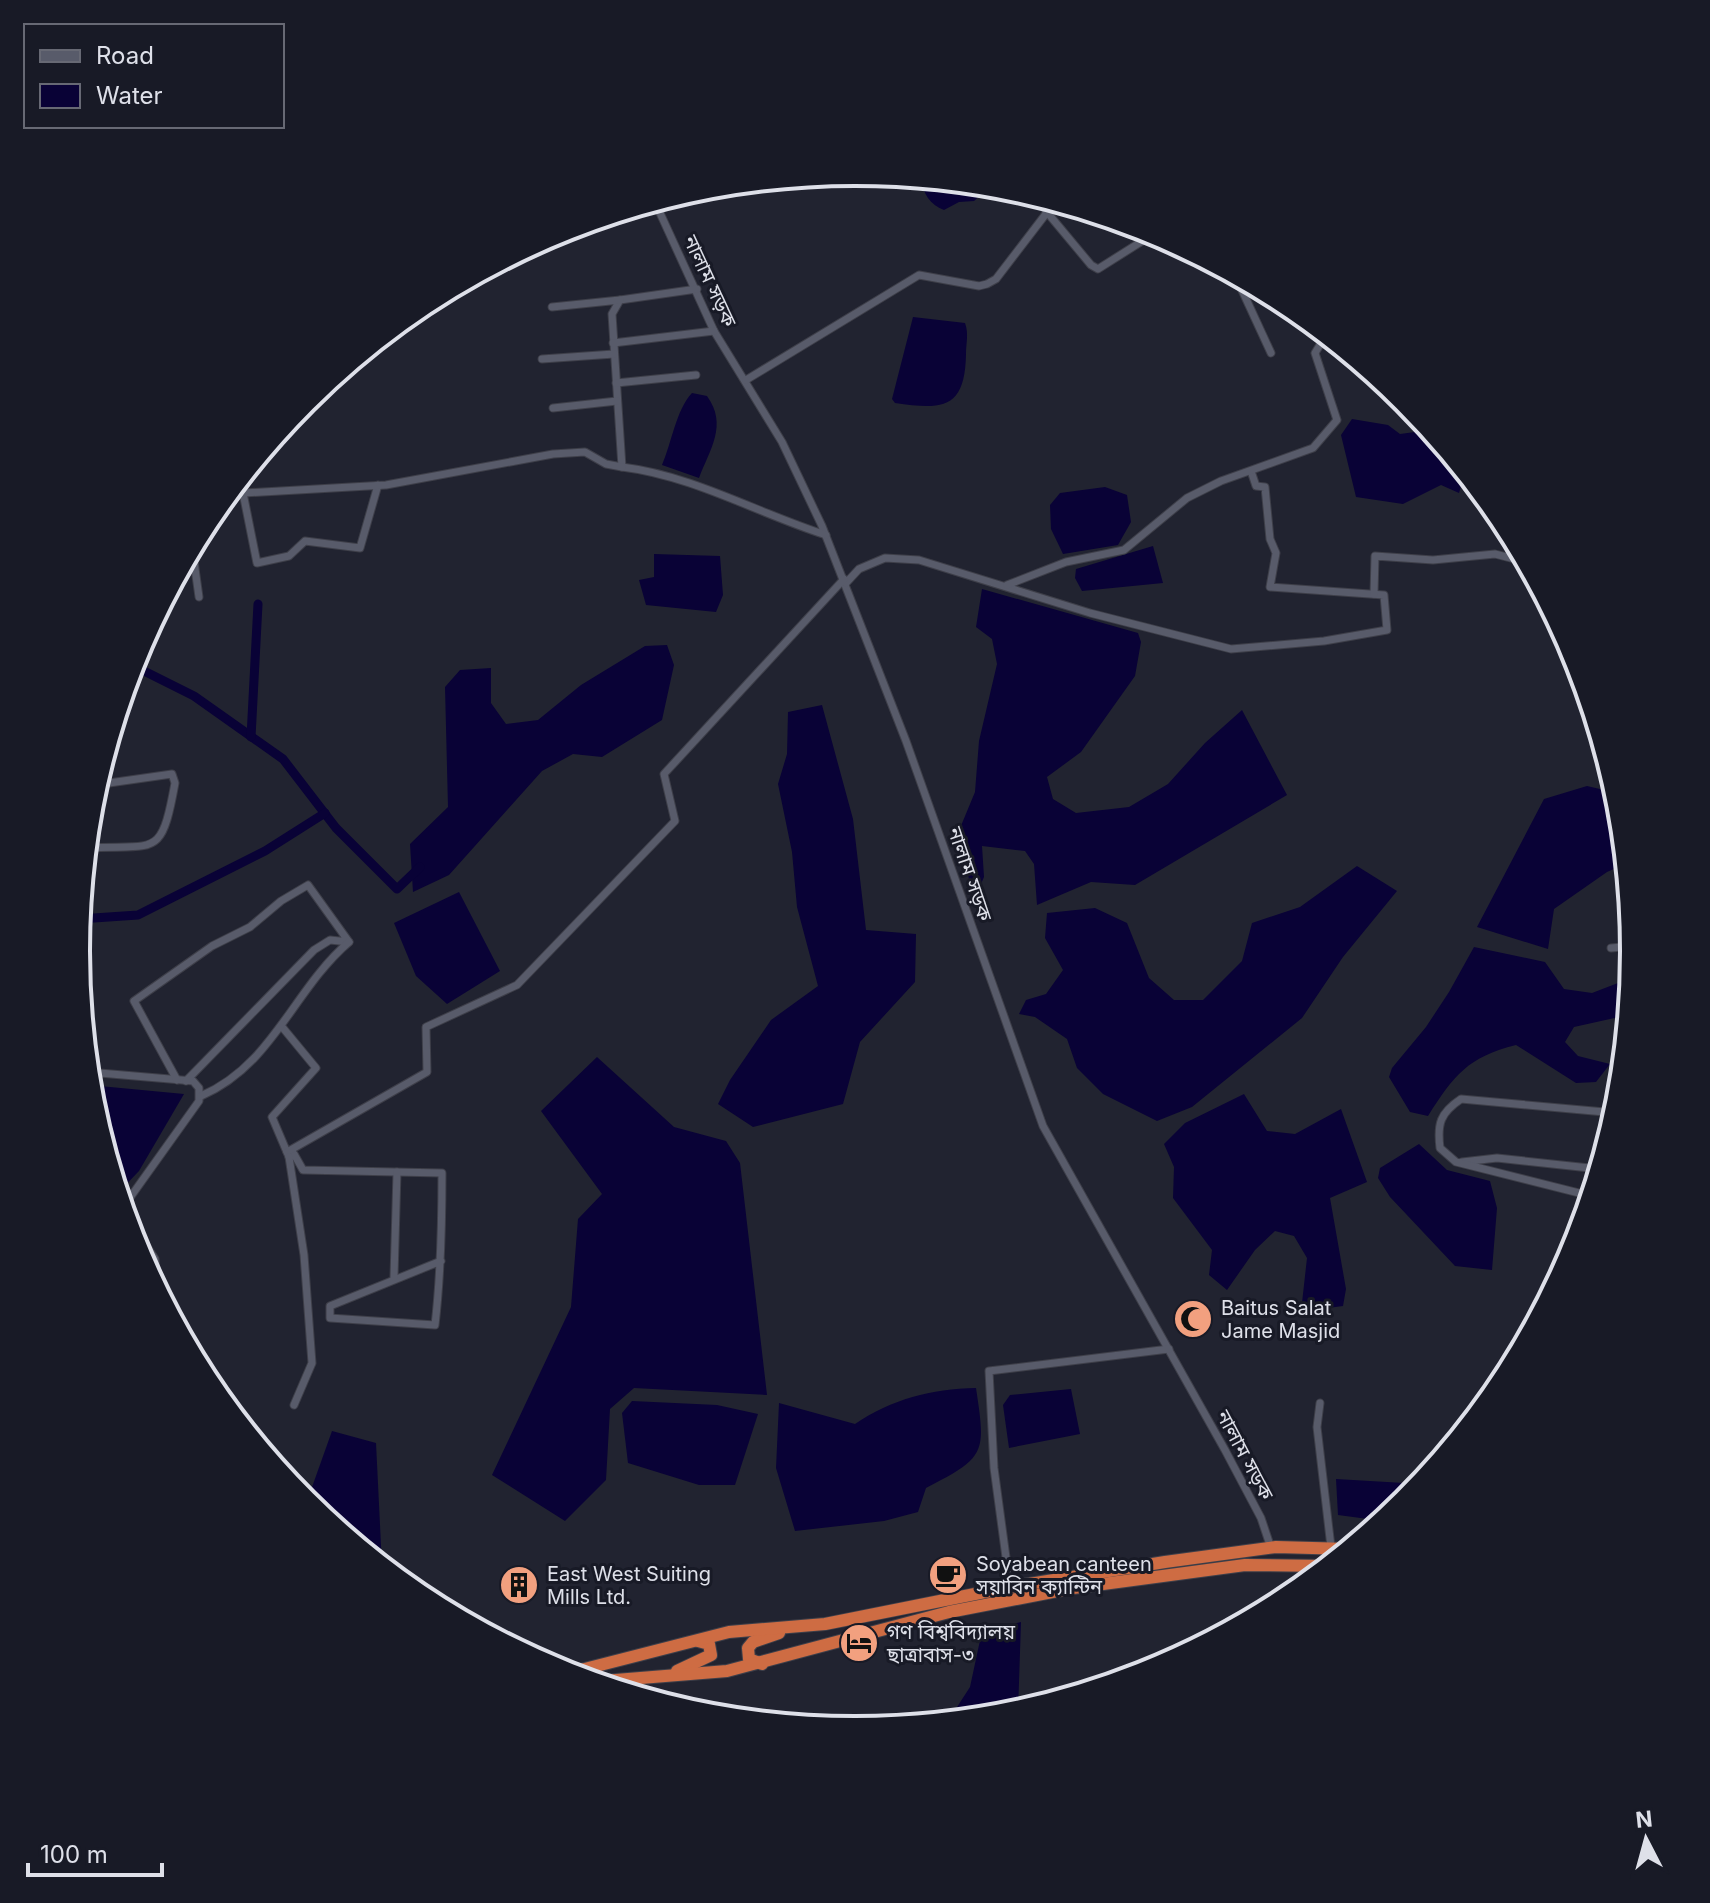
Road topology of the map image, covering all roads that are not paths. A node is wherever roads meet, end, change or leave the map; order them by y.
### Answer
1 (1046, 211) joint
2 (660, 212) edge
3 (1141, 242) edge
4 (697, 289) junction
5 (1243, 292) edge
6 (620, 300) junction
7 (552, 307) dead end
8 (714, 331) junction
9 (613, 343) junction
10 (1320, 344) edge
11 (1271, 353) dead end
12 (614, 354) junction
13 (542, 359) dead end
14 (696, 375) dead end
15 (746, 380) junction
16 (616, 383) junction
17 (617, 401) junction
18 (553, 408) dead end
19 (622, 467) junction
20 (1251, 471) junction
21 (378, 485) junction
22 (243, 493) joint
23 (826, 535) junction
24 (1511, 558) edge
25 (195, 565) edge
26 (845, 581) junction
27 (1007, 585) junction
28 (1374, 594) junction
29 (199, 597) dead end
30 (109, 783) edge
31 (98, 847) edge
32 (349, 942) junction
33 (1620, 947) edge
34 (1611, 948) dead end
35 (283, 1028) junction
36 (101, 1073) edge
37 (182, 1081) junction
38 (201, 1096) junction
39 (1603, 1112) edge
40 (288, 1154) junction
41 (1456, 1162) junction
42 (1588, 1168) edge
43 (397, 1172) junction
44 (1580, 1193) edge
45 (131, 1196) edge
46 (441, 1261) junction
47 (394, 1277) junction
48 (1169, 1349) junction
49 (1320, 1403) dead end
50 (294, 1405) dead end
51 (1331, 1547) junction
52 (1334, 1547) edge
53 (1271, 1548) junction
54 (1307, 1564) junction
55 (1312, 1564) edge
56 (1307, 1568) edge
57 (1010, 1587) junction
58 (798, 1628) junction
59 (691, 1641) junction
60 (762, 1664) junction
61 (588, 1668) edge
62 (664, 1676) junction
63 (621, 1680) edge

1 - 3 street
1 - 15 street
2 - 4 street, নালাম সড়ক
4 - 6 street
4 - 8 street, নালাম সড়ক
5 - 11 street
6 - 7 street
6 - 9 street
8 - 9 street
8 - 15 street, নালাম সড়ক
9 - 12 street
10 - 20 street
12 - 13 street
12 - 16 street
14 - 16 street
15 - 23 street, নালাম সড়ক
16 - 17 street
17 - 18 street
17 - 19 street
19 - 21 street
19 - 23 street
20 - 27 street
20 - 28 street
21 - 22 street
21 - 22 street
23 - 26 street, নালাম সড়ক
24 - 28 street
25 - 29 street
26 - 27 street
26 - 40 street
26 - 48 street, নালাম সড়ক
27 - 28 street
30 - 31 street
32 - 35 street
32 - 37 street
32 - 37 street
33 - 34 street
35 - 38 street
35 - 40 street
36 - 37 street
37 - 38 street
38 - 45 street
39 - 41 street
40 - 43 street
40 - 50 street
41 - 42 street
41 - 44 street
43 - 46 street
43 - 47 street
46 - 47 street
46 - 47 street
48 - 53 street, নালাম সড়ক
48 - 57 street
49 - 51 street
51 - 52 highway
51 - 53 highway
53 - 57 highway
54 - 55 highway
54 - 56 street
54 - 60 highway
57 - 58 highway
58 - 59 highway
58 - 60 highway
59 - 61 highway
59 - 62 highway
60 - 62 highway
62 - 63 highway

